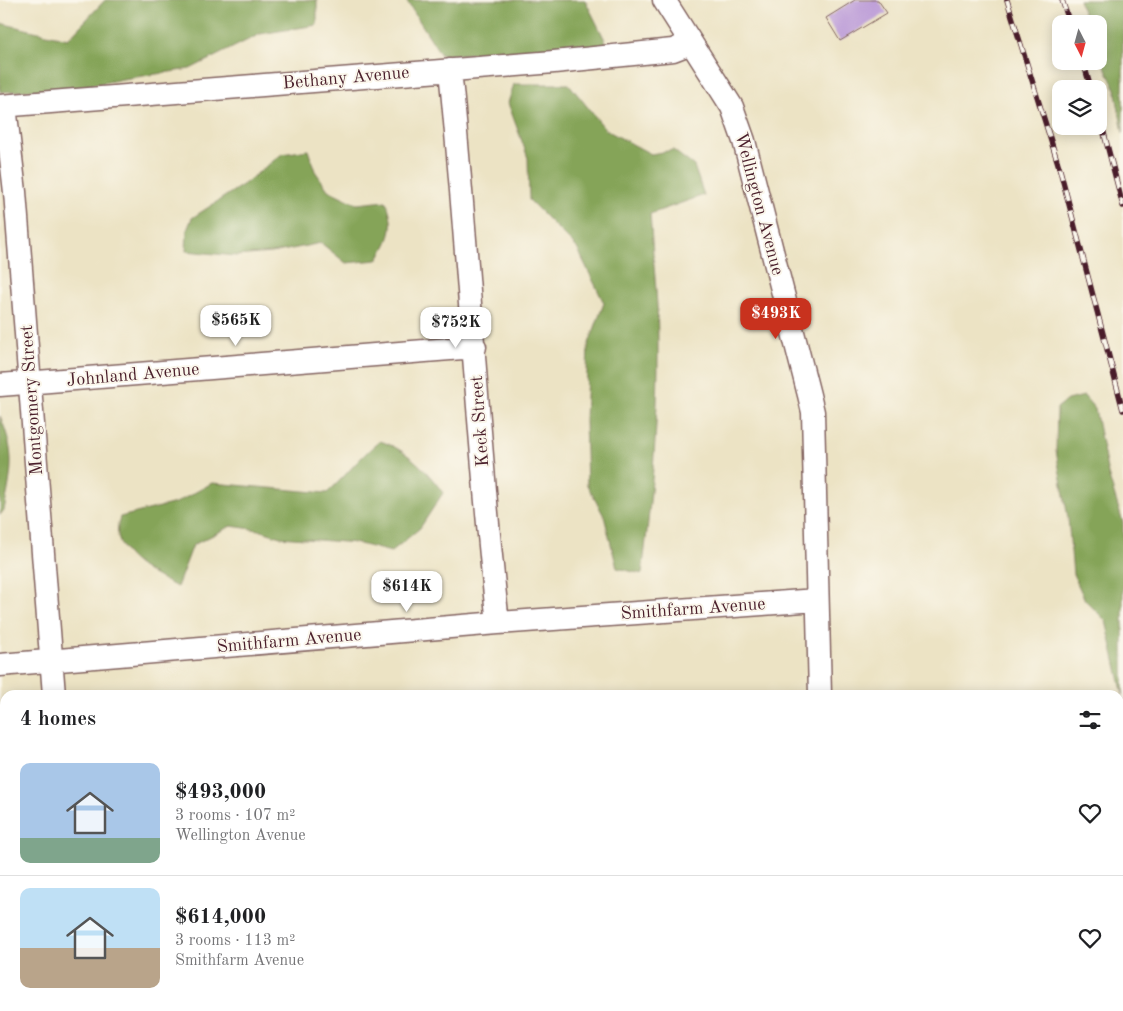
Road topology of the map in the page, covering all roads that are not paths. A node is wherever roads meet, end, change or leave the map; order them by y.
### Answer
1 (664, 0) edge
2 (691, 43) junction
3 (450, 70) junction
4 (3, 106) edge
5 (475, 347) junction
6 (31, 383) junction
7 (0, 385) edge
8 (817, 600) junction
9 (498, 623) junction
10 (51, 660) junction
11 (0, 665) edge
12 (54, 690) edge
13 (820, 690) edge

1 - 2 street, Wellington Avenue
2 - 3 street, Bethany Avenue
2 - 8 street, Wellington Avenue
3 - 4 street, Bethany Avenue
3 - 5 street, Keck Street
4 - 6 street, Montgomery Street
5 - 6 street, Johnland Avenue
5 - 9 street, Keck Street
6 - 7 street, Johnland Avenue
6 - 10 street, Montgomery Street
8 - 9 street, Smithfarm Avenue
8 - 13 street, Wellington Avenue
9 - 10 street, Smithfarm Avenue
10 - 11 street, Smithfarm Avenue
10 - 12 street, Montgomery Street

